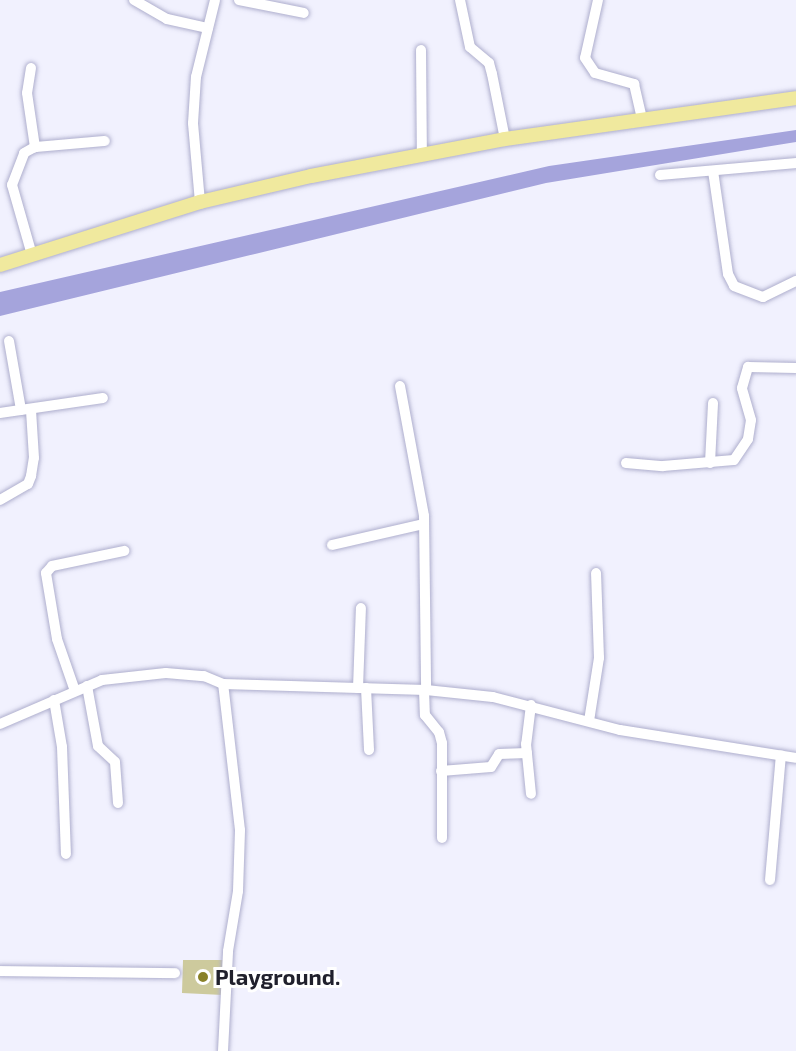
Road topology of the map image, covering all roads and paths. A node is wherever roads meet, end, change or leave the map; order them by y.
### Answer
1 (134, 0) edge
2 (215, 0) edge
3 (239, 0) edge
4 (460, 0) edge
5 (598, 0) edge
6 (304, 13) dead end
7 (208, 28) junction
8 (421, 50) dead end
9 (31, 68) dead end
10 (796, 98) edge
11 (642, 120) junction
12 (505, 140) junction
13 (105, 141) dead end
14 (35, 147) junction
15 (422, 155) junction
16 (796, 163) edge
17 (713, 171) junction
18 (660, 175) dead end
19 (200, 202) junction
20 (32, 255) junction
21 (0, 265) edge
22 (796, 281) edge
23 (9, 341) dead end
24 (796, 368) edge
25 (400, 386) dead end
26 (103, 398) dead end
27 (713, 404) dead end
28 (26, 410) junction
29 (0, 413) edge
30 (626, 463) dead end
31 (710, 463) junction
32 (0, 500) edge
33 (424, 524) junction
34 (332, 545) dead end
35 (124, 551) dead end
36 (596, 573) dead end
37 (361, 608) dead end
38 (223, 684) junction
39 (87, 686) junction
40 (362, 688) junction
41 (425, 690) junction
42 (75, 691) junction
43 (54, 700) junction
44 (531, 705) junction
45 (589, 721) junction
46 (0, 724) edge
47 (369, 750) dead end
48 (527, 753) junction
49 (781, 755) junction
50 (796, 758) edge
51 (441, 771) junction
52 (531, 794) dead end
53 (118, 803) dead end
54 (442, 838) dead end
55 (66, 854) dead end
56 (770, 880) dead end
57 (0, 971) edge
58 (175, 973) dead end
59 (223, 1051) edge

1 - 7 street
2 - 7 street
3 - 6 street
4 - 12 street
5 - 11 street
7 - 19 street
8 - 15 street
9 - 14 street
10 - 11 main road
11 - 12 main road
12 - 15 main road
13 - 14 street
14 - 20 street
15 - 19 main road
16 - 17 street
17 - 18 street
17 - 22 street
19 - 20 main road
20 - 21 main road
23 - 28 street
24 - 31 street
25 - 33 street
26 - 28 street
27 - 31 street
28 - 29 street
28 - 32 street
30 - 31 street
33 - 34 street
33 - 41 street
35 - 42 street
36 - 45 street
37 - 40 street
38 - 39 street
38 - 40 street
38 - 59 street
39 - 42 street
39 - 53 street
40 - 41 street
40 - 47 street
41 - 44 street
41 - 51 street
42 - 43 street
43 - 46 street
43 - 55 street
44 - 45 street
44 - 48 street
45 - 49 street
48 - 51 street
48 - 52 street
49 - 50 street
49 - 56 street
51 - 54 street
57 - 58 street

